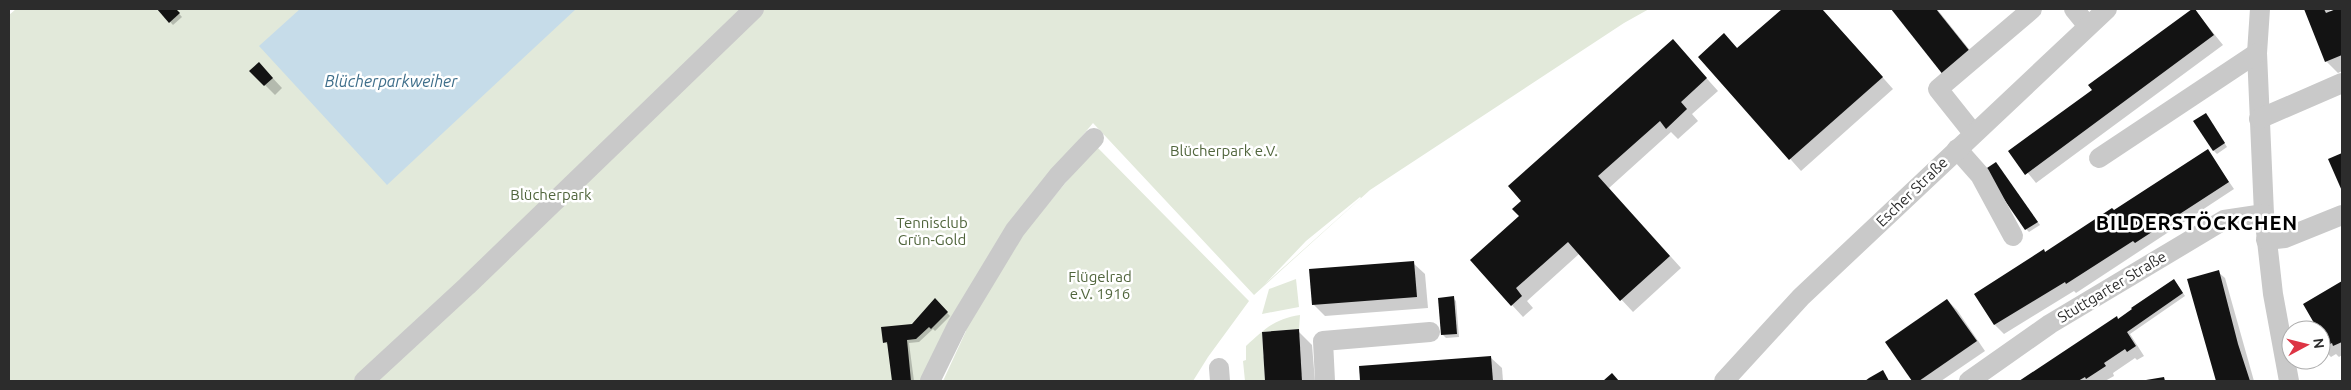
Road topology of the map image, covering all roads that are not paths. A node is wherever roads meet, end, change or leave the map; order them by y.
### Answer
1 (754, 9) edge
2 (2032, 9) edge
3 (2074, 9) edge
4 (2107, 9) edge
5 (2260, 9) edge
6 (2087, 25) junction
7 (2257, 53) junction
8 (2342, 83) edge
9 (2258, 119) junction
10 (1973, 133) junction
11 (1094, 138) dead end
12 (1957, 149) junction
13 (2099, 158) dead end
14 (2264, 214) junction
15 (2342, 214) edge
16 (2013, 236) dead end
17 (2266, 240) junction
18 (1430, 332) dead end
19 (364, 381) edge
20 (930, 381) edge
21 (1325, 381) edge
22 (1724, 381) edge
23 (1969, 381) edge
24 (2289, 381) edge

1 - 19 street
2 - 10 street
3 - 6 street
4 - 6 street, Escher Straße
5 - 7 street
6 - 10 street, Escher Straße
7 - 9 street
7 - 13 street
8 - 9 street
9 - 14 street
10 - 12 street, Escher Straße
11 - 20 street
12 - 16 street
12 - 22 street, Escher Straße
14 - 17 street
14 - 23 street, Stuttgarter Straße
15 - 17 street
17 - 24 street
18 - 21 street

